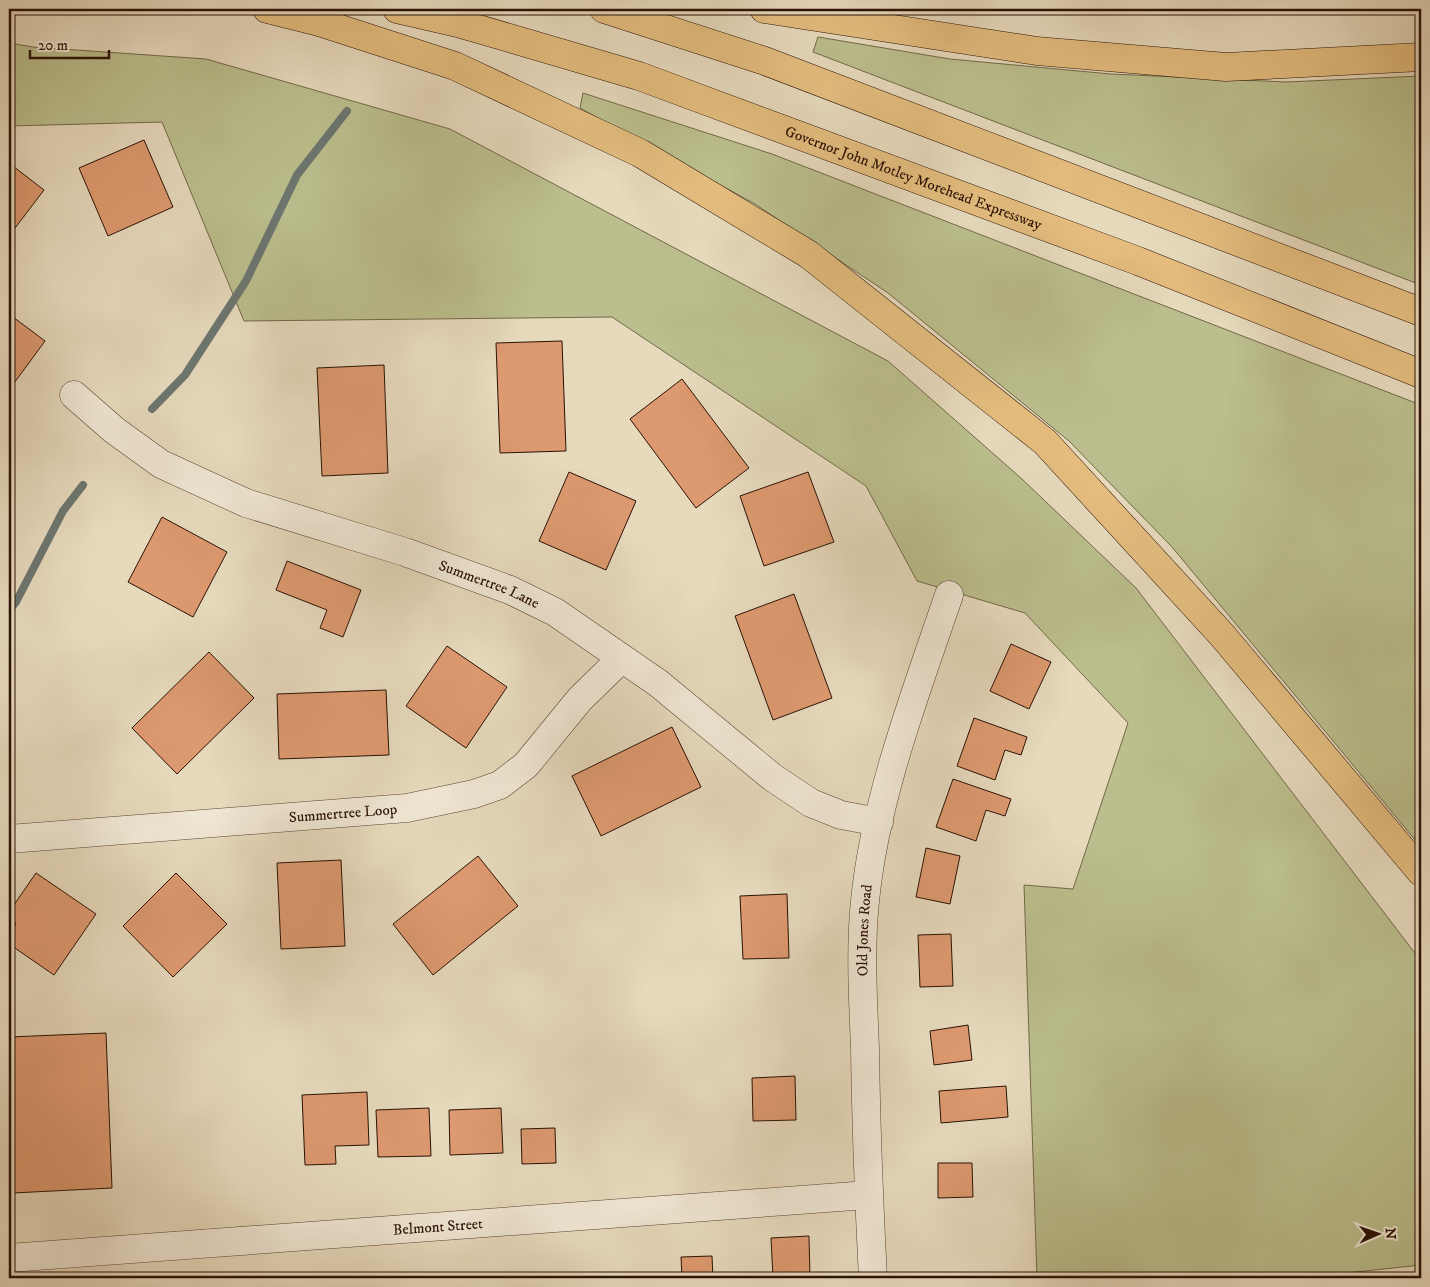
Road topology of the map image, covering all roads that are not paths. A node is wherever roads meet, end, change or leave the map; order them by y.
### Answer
1 (267, 9) edge
2 (397, 9) edge
3 (604, 9) edge
4 (764, 9) edge
5 (1421, 57) edge
6 (1421, 312) edge
7 (1421, 374) edge
8 (74, 395) dead end
9 (949, 595) dead end
10 (620, 659) junction
11 (879, 822) junction
12 (9, 839) edge
13 (1421, 872) edge
14 (868, 1195) junction
15 (9, 1258) edge
16 (873, 1278) edge

1 - 13 highway
2 - 7 highway, Governor John Motley Morehead Expressway
3 - 6 highway
4 - 5 highway
8 - 10 street, Summertree Lane
9 - 11 street, Old Jones Road
10 - 11 street, Summertree Lane
10 - 12 street, Summertree Loop
11 - 14 street, Old Jones Road
14 - 15 street, Belmont Street
14 - 16 street, Old Jones Road

